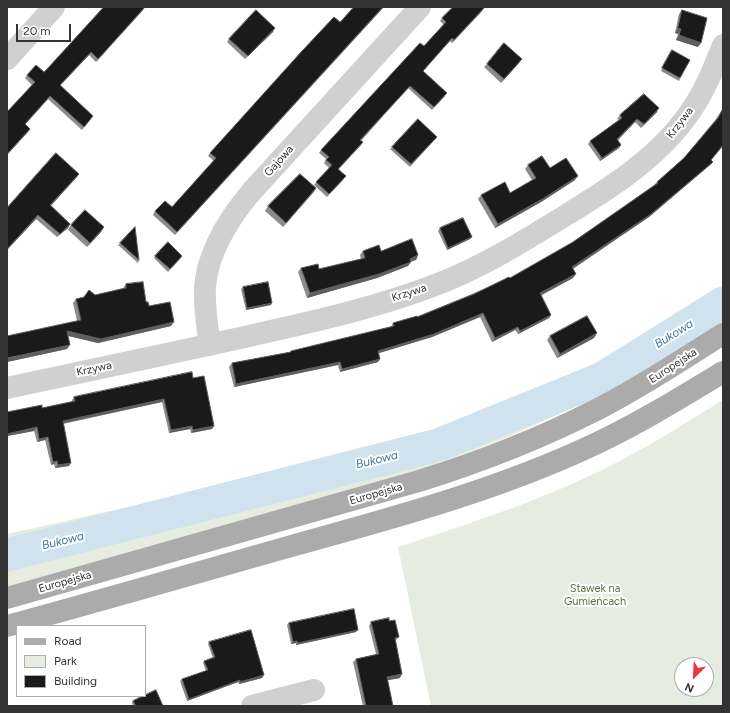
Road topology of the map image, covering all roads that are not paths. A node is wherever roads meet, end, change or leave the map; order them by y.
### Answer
1 (54, 7) edge
2 (420, 7) edge
3 (723, 45) edge
4 (7, 59) edge
5 (723, 334) edge
6 (210, 345) junction
7 (723, 372) edge
8 (7, 388) edge
9 (7, 598) edge
10 (7, 626) edge
11 (314, 690) dead end
12 (252, 706) edge

1 - 4 street
2 - 6 street, Gajowa
3 - 6 street, Krzywa
5 - 9 main road, Europejska
6 - 8 street, Krzywa
7 - 10 main road
11 - 12 street

